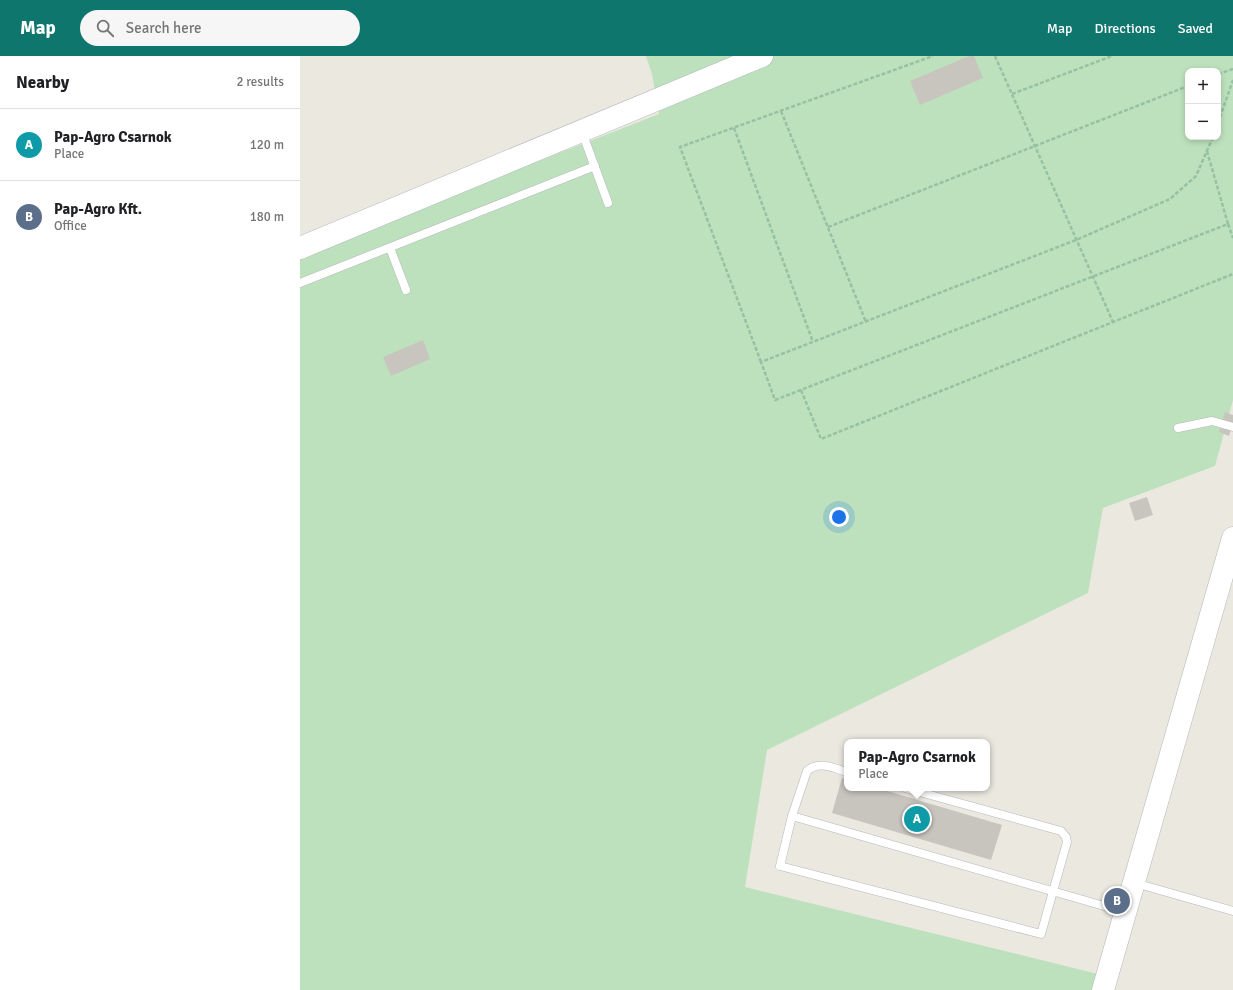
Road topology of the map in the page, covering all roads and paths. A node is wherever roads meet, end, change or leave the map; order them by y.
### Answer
1 (762, 56) edge
2 (933, 56) edge
3 (995, 56) edge
4 (1112, 56) edge
5 (1233, 69) edge
6 (1221, 73) edge
7 (1233, 80) edge
8 (1185, 87) edge
9 (1012, 94) junction
10 (781, 111) junction
11 (1221, 114) edge
12 (734, 128) junction
13 (581, 131) junction
14 (1212, 140) edge
15 (1035, 146) junction
16 (1207, 151) junction
17 (595, 166) junction
18 (608, 204) dead end
19 (1228, 224) junction
20 (828, 227) junction
21 (1233, 238) edge
22 (1076, 240) junction
23 (300, 248) edge
24 (390, 248) junction
25 (1233, 274) edge
26 (1093, 276) junction
27 (300, 283) edge
28 (406, 290) dead end
29 (866, 322) junction
30 (1113, 322) junction
31 (813, 342) junction
32 (761, 362) junction
33 (801, 390) junction
34 (1233, 427) edge
35 (1178, 428) dead end
36 (1233, 538) edge
37 (844, 771) edge
38 (916, 791) edge
39 (792, 816) junction
40 (1134, 883) junction
41 (1054, 891) junction
42 (1233, 911) edge
43 (1126, 912) junction
44 (1103, 990) edge

1 - 13 main road
2 - 10 path
3 - 9 path
4 - 9 path
5 - 6 path
7 - 11 path
8 - 15 path
9 - 15 path
10 - 12 path
10 - 20 path
12 - 31 path
12 - 32 path
13 - 17 lane
13 - 23 main road
14 - 16 path
15 - 20 path
15 - 22 path
16 - 19 path
16 - 22 path
17 - 18 lane
17 - 24 lane
19 - 21 path
19 - 26 path
20 - 29 path
22 - 26 path
22 - 29 path
24 - 27 lane
24 - 28 lane
25 - 30 path
26 - 30 path
26 - 33 path
29 - 31 path
30 - 33 path
31 - 32 path
32 - 33 path
34 - 35 lane
36 - 40 main road
37 - 39 lane
38 - 41 lane
39 - 41 lane
39 - 41 lane
40 - 42 lane
40 - 43 main road
41 - 43 lane
43 - 44 main road

